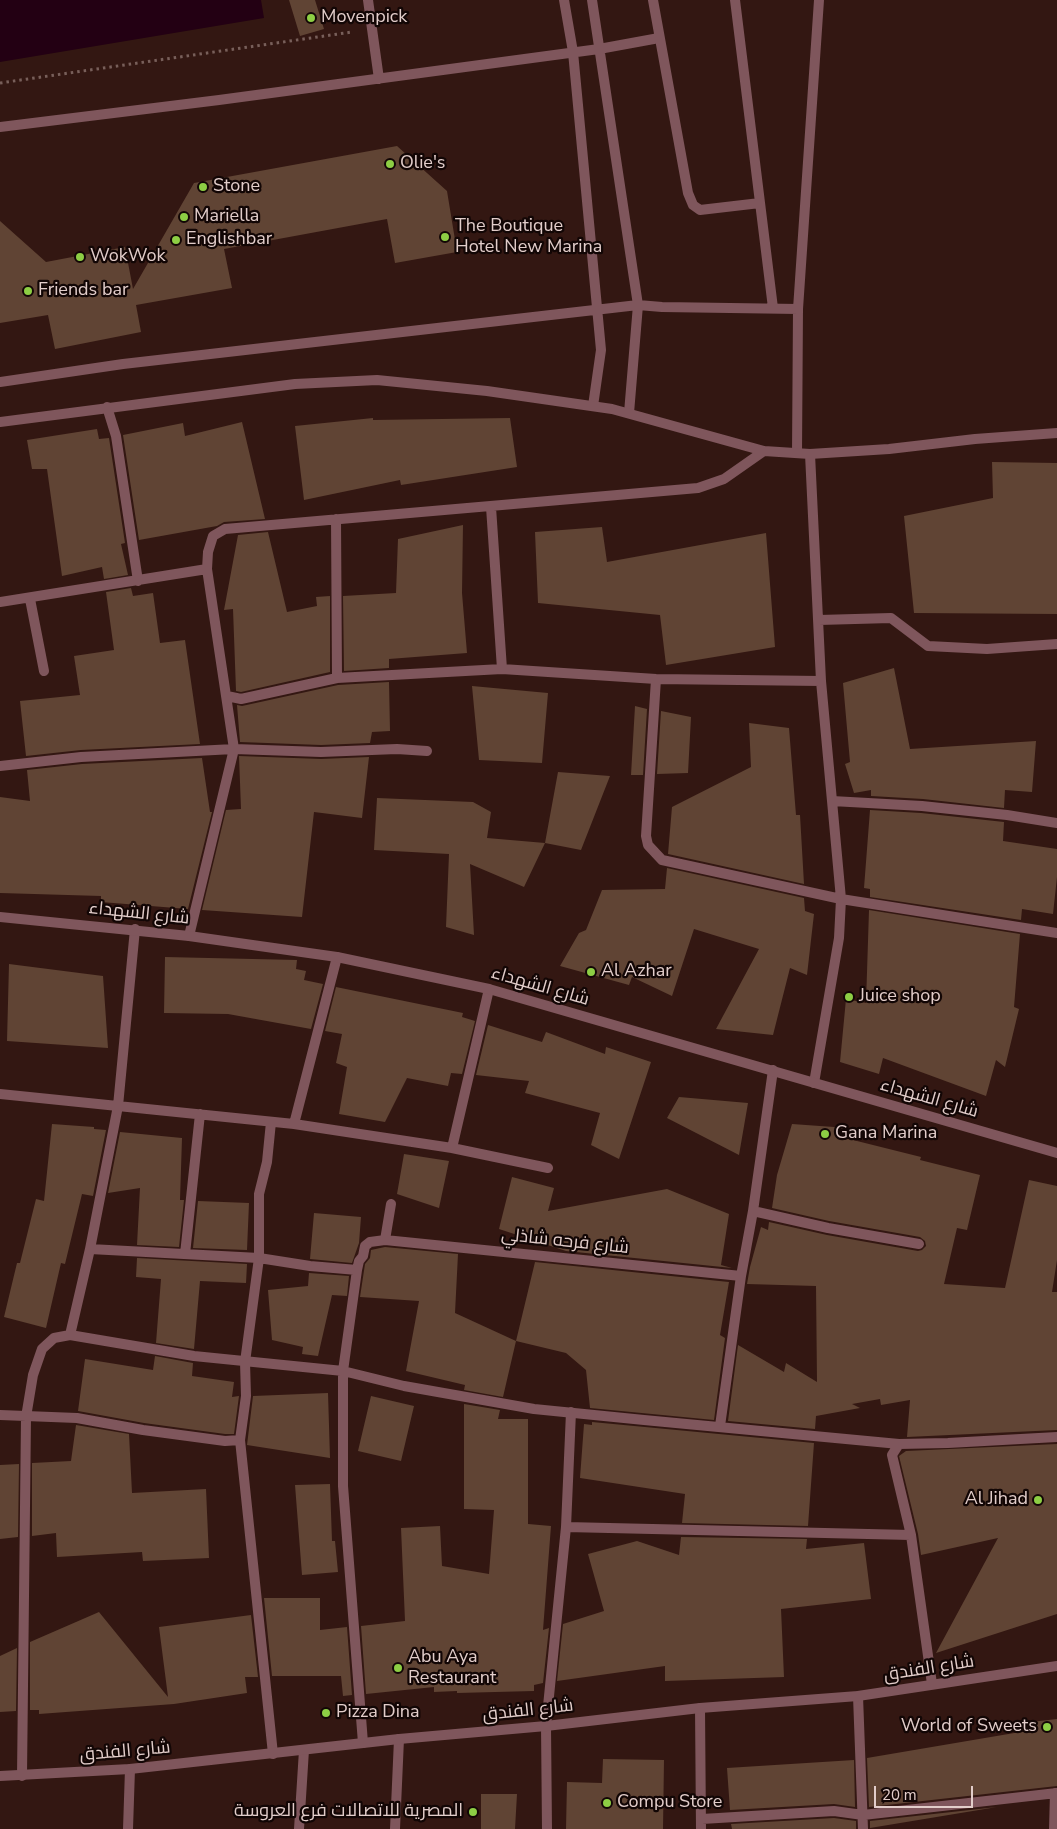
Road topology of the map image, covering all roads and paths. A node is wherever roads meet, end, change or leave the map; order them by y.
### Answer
1 (368, 0) edge
2 (564, 0) edge
3 (592, 0) edge
4 (653, 0) edge
5 (735, 0) edge
6 (819, 0) edge
7 (372, 30) junction
8 (659, 38) junction
9 (599, 49) junction
10 (572, 52) junction
11 (379, 79) junction
12 (0, 83) edge
13 (0, 127) edge
14 (760, 203) junction
15 (638, 305) junction
16 (773, 308) junction
17 (598, 309) junction
18 (798, 309) junction
19 (0, 382) edge
20 (593, 406) junction
21 (107, 407) junction
22 (629, 413) junction
23 (0, 422) edge
24 (1057, 433) edge
25 (764, 451) junction
26 (797, 453) junction
27 (810, 454) junction
28 (490, 507) junction
29 (336, 520) junction
30 (207, 569) junction
31 (138, 581) junction
32 (30, 599) junction
33 (0, 600) edge
34 (819, 620) junction
35 (1057, 644) edge
36 (502, 669) junction
37 (44, 671) dead end
38 (337, 678) junction
39 (656, 679) junction
40 (821, 681) junction
41 (228, 696) junction
42 (234, 749) junction
43 (427, 751) dead end
44 (0, 766) edge
45 (832, 801) junction
46 (1057, 823) edge
47 (842, 900) junction
48 (0, 917) edge
49 (135, 929) junction
50 (1057, 932) edge
51 (189, 936) junction
52 (337, 957) junction
53 (489, 989) junction
54 (773, 1070) junction
55 (814, 1083) junction
56 (0, 1094) edge
57 (118, 1106) junction
58 (200, 1114) junction
59 (271, 1122) junction
60 (294, 1124) junction
61 (452, 1148) junction
62 (1057, 1153) edge
63 (548, 1168) dead end
64 (391, 1204) dead end
65 (753, 1211) junction
66 (385, 1240) junction
67 (919, 1244) dead end
68 (90, 1249) junction
69 (185, 1254) junction
70 (259, 1258) junction
71 (357, 1270) junction
72 (741, 1276) junction
73 (70, 1335) junction
74 (245, 1362) junction
75 (343, 1371) junction
76 (571, 1412) junction
77 (0, 1416) edge
78 (26, 1417) junction
79 (720, 1426) junction
80 (1057, 1437) edge
81 (240, 1440) junction
82 (899, 1444) junction
83 (566, 1527) junction
84 (911, 1535) junction
85 (1057, 1666) edge
86 (932, 1684) junction
87 (858, 1696) junction
88 (700, 1708) junction
89 (546, 1726) junction
90 (399, 1739) junction
91 (363, 1743) junction
92 (304, 1750) junction
93 (273, 1754) junction
94 (130, 1769) junction
95 (0, 1776) edge
96 (22, 1776) junction
97 (1056, 1793) edge
98 (862, 1815) junction
99 (701, 1824) edge
100 (128, 1829) edge
101 (300, 1829) edge
102 (395, 1829) edge
103 (547, 1829) edge
104 (863, 1829) edge
105 (1054, 1829) edge

1 - 7 street
2 - 10 street
3 - 9 street
4 - 8 street
5 - 14 street
6 - 18 street
7 - 11 street
7 - 12 path
8 - 9 street
8 - 14 street
9 - 10 street
9 - 15 street
10 - 11 street
10 - 17 street
11 - 13 street
14 - 16 street
15 - 16 street
15 - 17 street
15 - 22 street
16 - 18 street
17 - 19 street
17 - 20 street
18 - 26 street
20 - 21 street
20 - 22 street
21 - 23 street
21 - 31 street
22 - 25 street
24 - 27 street
25 - 26 street
25 - 28 street
26 - 27 street
27 - 34 street
28 - 29 street
28 - 36 street
29 - 30 street
29 - 38 street
30 - 31 street
30 - 41 street
31 - 32 street
32 - 33 street
32 - 37 street
34 - 35 street
34 - 40 street
36 - 38 street
36 - 39 street
38 - 41 street
39 - 40 street
39 - 47 street
40 - 45 street
41 - 42 street
42 - 43 street
42 - 44 street
42 - 51 street
45 - 46 street
45 - 47 street
47 - 50 street
47 - 55 street
48 - 49 street, شارع الشهداء
49 - 51 street, شارع الشهداء
49 - 57 street
51 - 52 street, شارع الشهداء
52 - 53 street, شارع الشهداء
52 - 60 street
53 - 54 street, شارع الشهداء
53 - 61 street
54 - 55 street, شارع الشهداء
54 - 65 street
55 - 62 street, شارع الشهداء
56 - 57 street
57 - 58 street
57 - 68 street
58 - 59 street
58 - 69 street
59 - 60 street
59 - 70 street
60 - 61 street
61 - 63 street
64 - 66 street
65 - 67 street
65 - 72 street
66 - 71 street
66 - 72 street, شارع فرحه شاذلي
68 - 69 street
68 - 73 street
69 - 70 street
70 - 71 street
70 - 74 street
71 - 75 street
72 - 79 street
73 - 74 street
73 - 78 street
74 - 75 street
74 - 81 street
75 - 76 street
75 - 91 street
76 - 79 street
76 - 83 street
77 - 78 street
78 - 81 street
78 - 96 street
79 - 82 street
80 - 82 street
81 - 93 street
82 - 84 street
83 - 84 street
83 - 89 street
84 - 86 street
85 - 86 street, شارع الفندق
86 - 87 street, شارع الفندق
87 - 88 street, شارع الفندق
87 - 98 street
88 - 89 street, شارع الفندق
88 - 99 street
89 - 90 street, شارع الفندق
89 - 103 street
90 - 91 street, شارع الفندق
90 - 102 street
91 - 92 street, شارع الفندق
92 - 93 street, شارع الفندق
92 - 101 street
93 - 94 street, شارع الفندق
94 - 96 street, شارع الفندق
94 - 100 street
95 - 96 street, شارع الفندق
97 - 98 street
97 - 105 street
98 - 99 street
98 - 104 street

